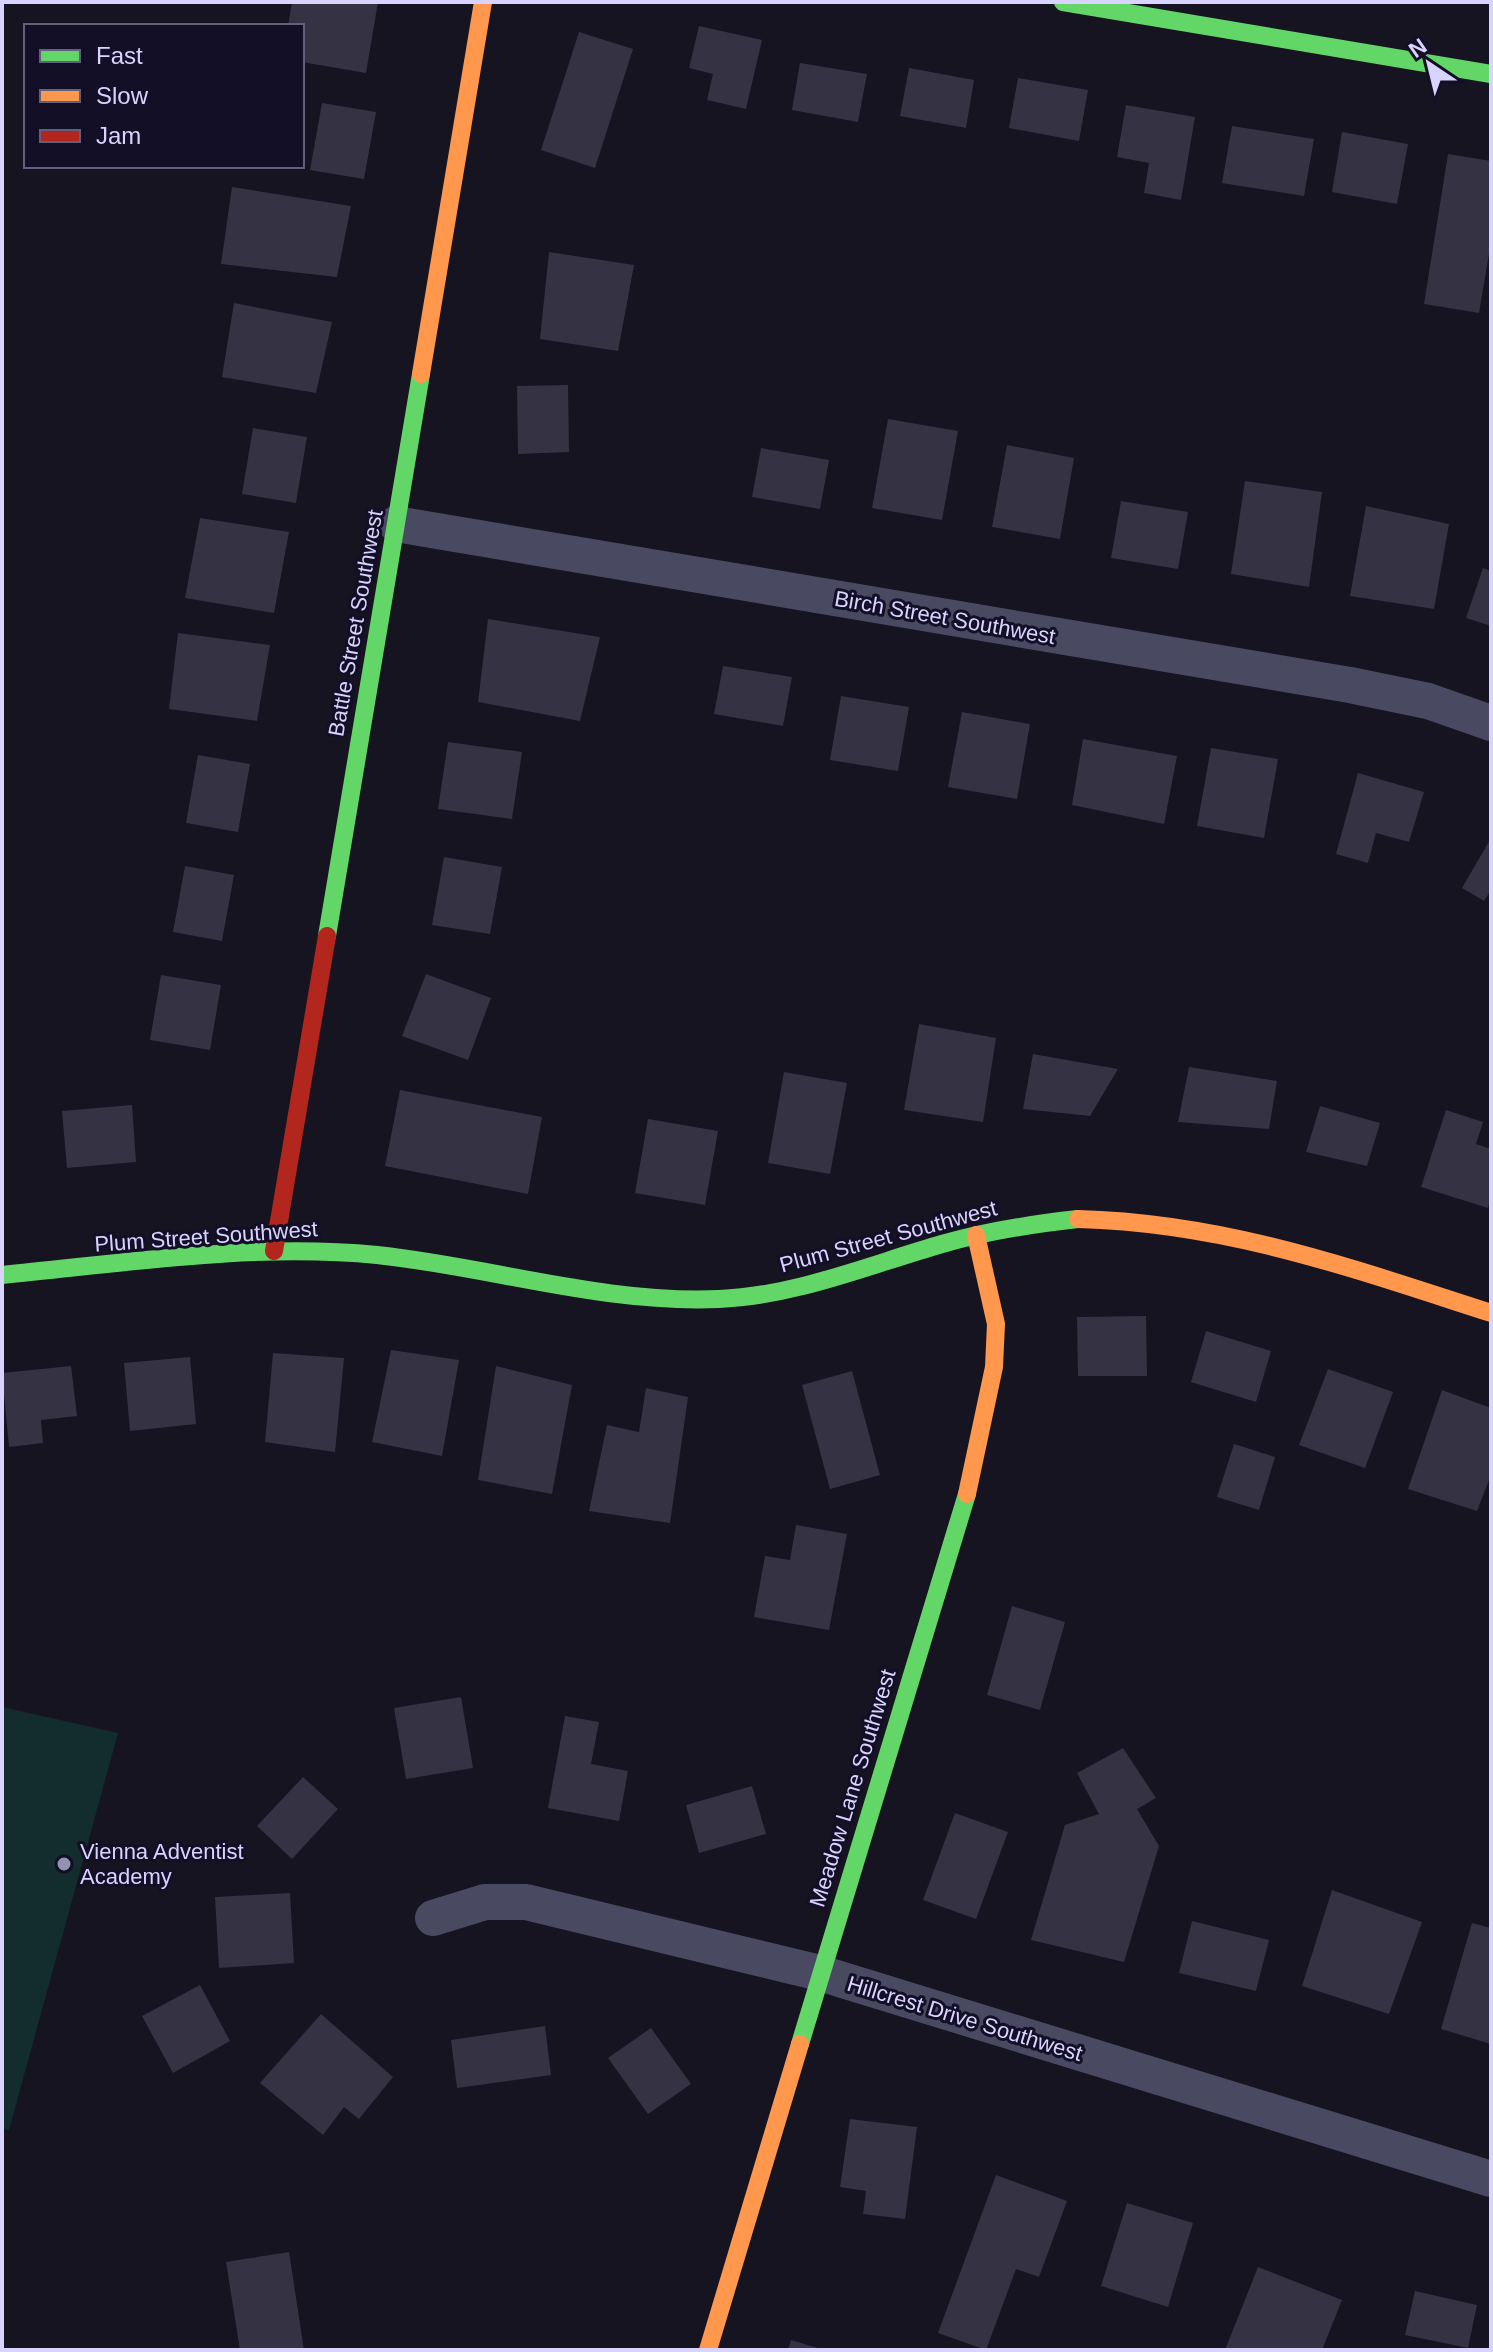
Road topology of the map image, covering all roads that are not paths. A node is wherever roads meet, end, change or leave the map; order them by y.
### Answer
1 (483, 2) edge
2 (1063, 2) edge
3 (1234, 16) edge
4 (1491, 74) edge
5 (396, 524) junction
6 (1491, 723) edge
7 (976, 1235) junction
8 (274, 1251) junction
9 (2, 1275) edge
10 (1491, 1313) edge
11 (433, 1918) dead end
12 (820, 1973) junction
13 (1491, 2179) edge
14 (708, 2350) edge

1 - 5 street, Battle Street Southwest
2 - 3 street
3 - 4 street
5 - 6 street, Birch Street Southwest
5 - 8 street, Battle Street Southwest
7 - 8 street, Plum Street Southwest
7 - 10 street, Plum Street Southwest
7 - 12 street, Meadow Lane Southwest
8 - 9 street, Plum Street Southwest
11 - 12 street, Hillcrest Drive Southwest
12 - 13 street, Hillcrest Drive Southwest
12 - 14 street, Meadow Lane Southwest

